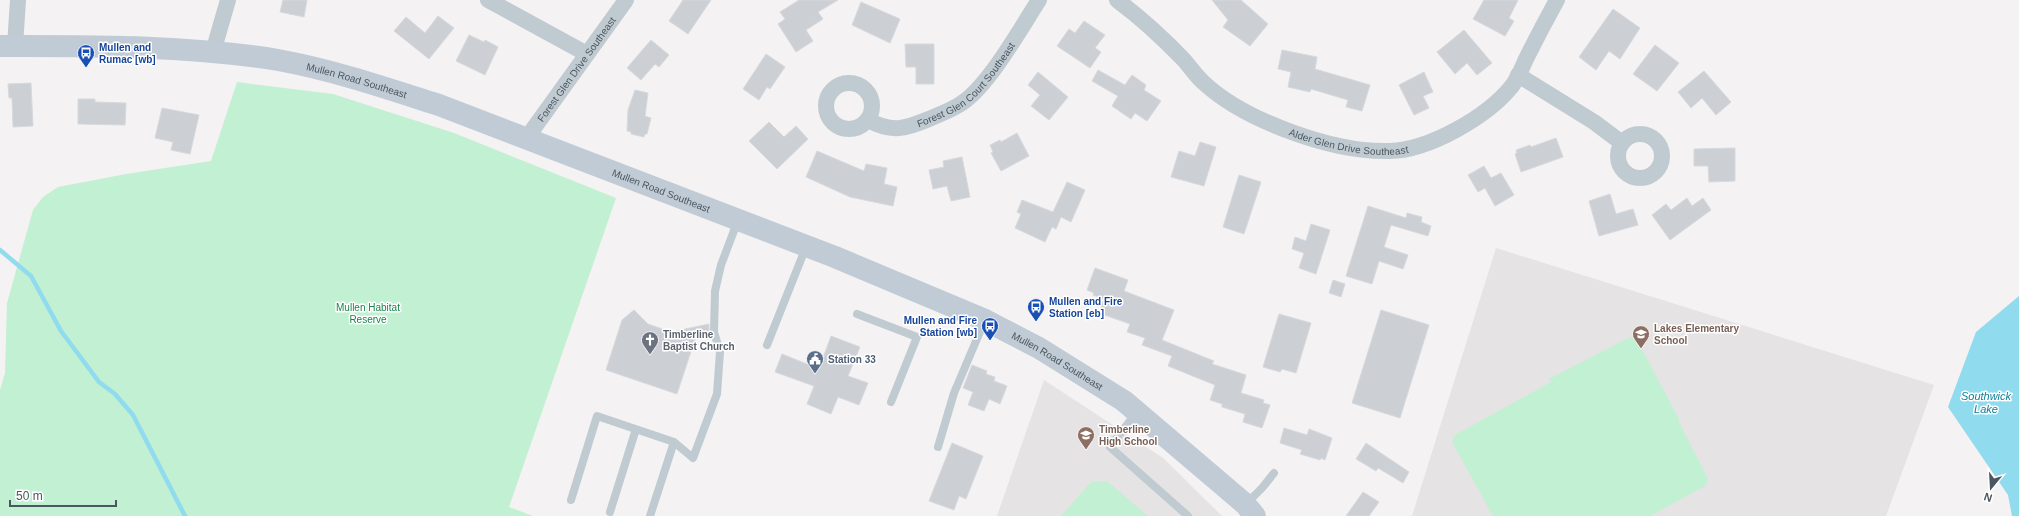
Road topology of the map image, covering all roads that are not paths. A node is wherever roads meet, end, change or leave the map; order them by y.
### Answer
1 (18, 0) edge
2 (228, 0) edge
3 (488, 0) edge
4 (626, 0) edge
5 (1039, 0) edge
6 (1117, 0) edge
7 (1556, 0) edge
8 (7, 46) edge
9 (213, 52) junction
10 (587, 54) junction
11 (1518, 76) junction
12 (868, 120) dead end
13 (526, 139) junction
14 (1622, 143) dead end
15 (738, 220) junction
16 (806, 246) junction
17 (857, 314) dead end
18 (985, 320) junction
19 (767, 345) dead end
20 (892, 402) dead end
21 (1138, 411) junction
22 (636, 429) junction
23 (674, 442) junction
24 (938, 447) dead end
25 (1274, 473) dead end
26 (571, 500) dead end
27 (1250, 510) edge
28 (610, 512) dead end
29 (650, 516) edge
30 (1188, 516) edge

1 - 8 street
2 - 9 street
3 - 10 street
4 - 10 street, Forest Glen Drive Southeast
5 - 12 street, Forest Glen Court Southeast
6 - 11 street, Alder Glen Drive Southeast
7 - 11 street, Alder Glen Drive Southeast
8 - 9 street, Mullen Road Southeast
9 - 13 street, Mullen Road Southeast
10 - 13 street, Forest Glen Drive Southeast
11 - 14 street
13 - 15 street, Mullen Road Southeast
15 - 16 street, Mullen Road Southeast
15 - 23 lane
16 - 18 street, Mullen Road Southeast
16 - 19 lane
17 - 20 lane
18 - 21 street, Mullen Road Southeast
18 - 24 lane
21 - 27 street, Mullen Road Southeast
21 - 30 lane
22 - 23 lane
22 - 26 lane
22 - 28 lane
23 - 29 lane
25 - 27 lane

